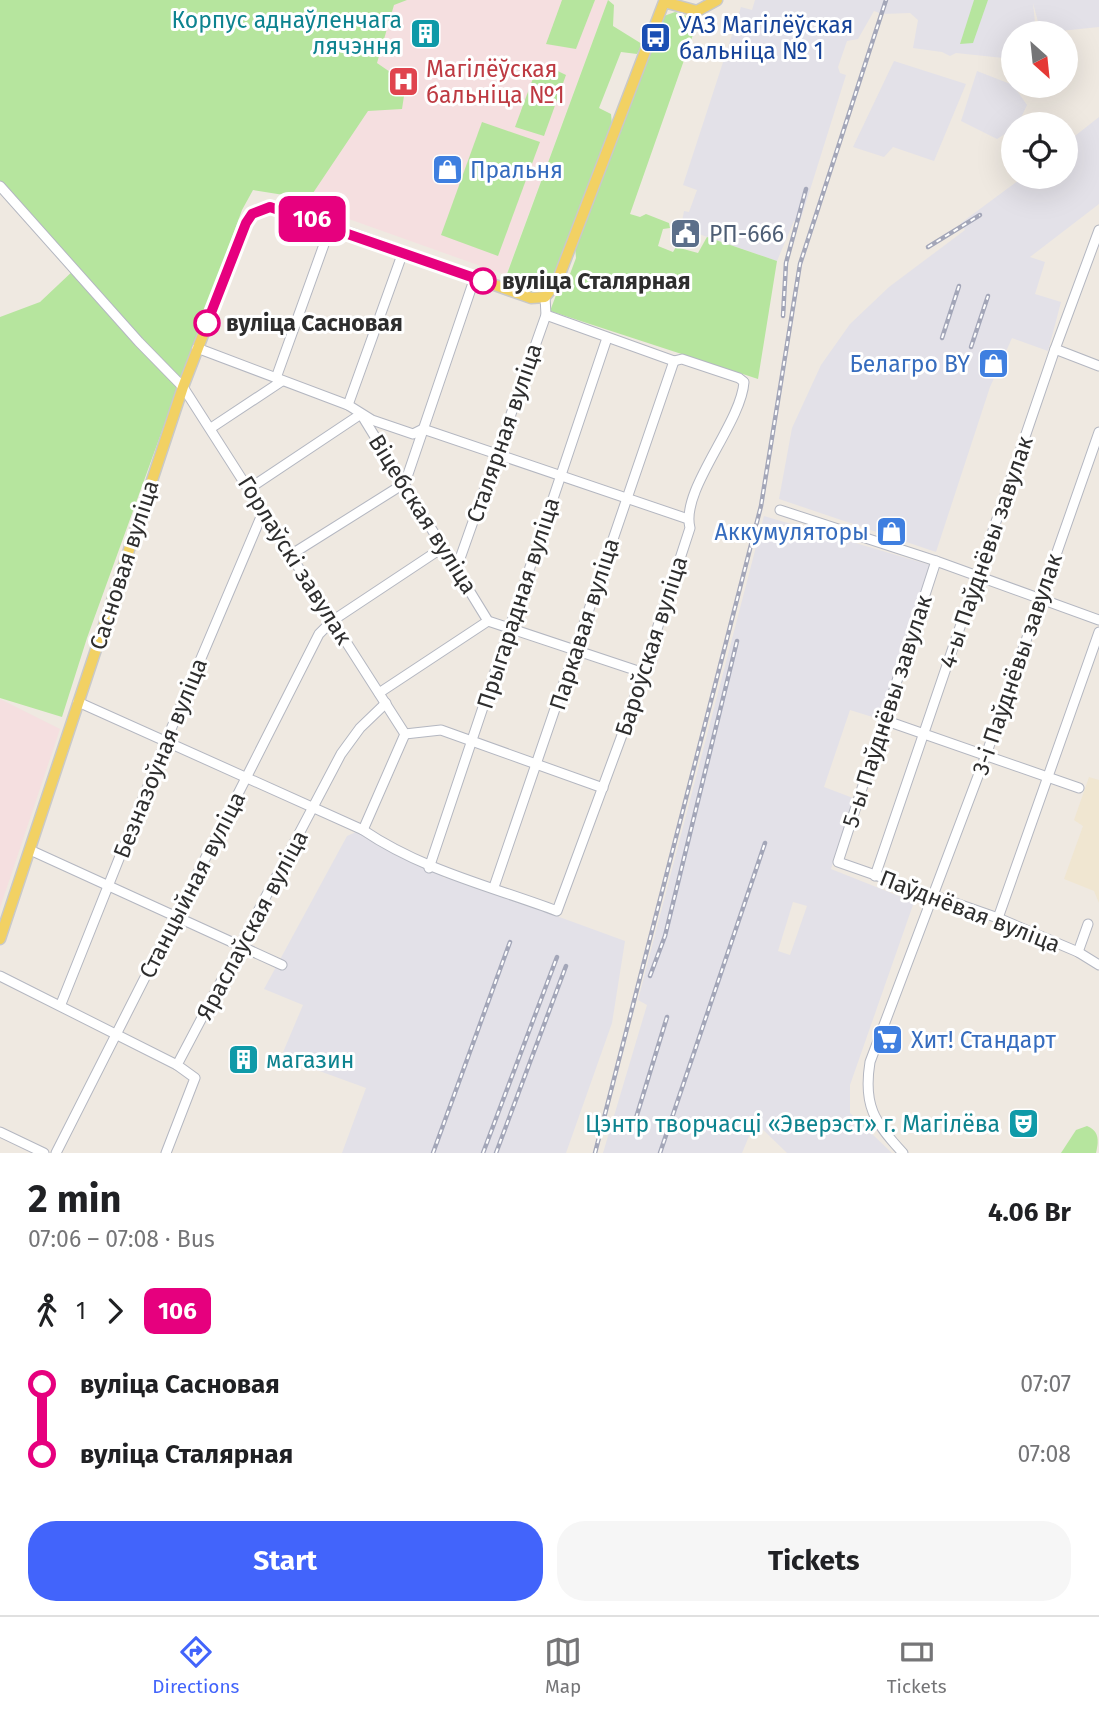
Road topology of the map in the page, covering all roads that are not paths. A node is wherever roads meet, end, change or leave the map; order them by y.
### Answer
1 (717, 0) edge
2 (0, 186) edge
3 (331, 225) junction
4 (1099, 230) edge
5 (404, 252) junction
6 (475, 278) junction
7 (544, 297) junction
8 (546, 315) junction
9 (607, 338) junction
10 (197, 348) junction
11 (1055, 349) junction
12 (674, 361) junction
13 (1099, 366) edge
14 (279, 379) junction
15 (183, 387) junction
16 (348, 405) junction
17 (361, 414) junction
18 (211, 428) junction
19 (423, 429) junction
20 (1099, 432) edge
21 (497, 455) junction
22 (559, 476) junction
23 (405, 483) junction
24 (250, 488) junction
25 (625, 498) junction
26 (780, 510) dead end
27 (263, 512) junction
28 (688, 519) junction
29 (442, 548) junction
30 (292, 554) junction
31 (936, 561) junction
32 (457, 567) junction
33 (978, 576) junction
34 (1040, 598) junction
35 (1099, 620) edge
36 (332, 621) junction
37 (488, 621) junction
38 (509, 625) junction
39 (1099, 632) edge
40 (577, 648) junction
41 (641, 672) junction
42 (379, 693) junction
43 (78, 702) junction
44 (386, 703) junction
45 (884, 719) junction
46 (405, 734) junction
47 (924, 734) junction
48 (166, 741) junction
49 (473, 742) junction
50 (986, 755) junction
51 (538, 763) junction
52 (247, 776) junction
53 (1049, 776) junction
54 (603, 788) junction
55 (1079, 788) dead end
56 (315, 808) junction
57 (363, 830) junction
58 (30, 850) junction
59 (838, 862) joint
60 (429, 867) junction
61 (875, 876) junction
62 (108, 887) junction
63 (494, 887) junction
64 (934, 897) junction
65 (176, 917) junction
66 (998, 918) junction
67 (1088, 924) dead end
68 (0, 939) edge
69 (242, 948) junction
70 (1078, 953) junction
71 (282, 965) dead end
72 (1099, 965) edge
73 (0, 976) edge
74 (61, 1004) junction
75 (117, 1034) junction
76 (177, 1065) junction
77 (0, 1132) edge
78 (44, 1153) edge
79 (56, 1153) edge
80 (166, 1153) edge
81 (903, 1153) edge

1 - 7 main road
2 - 15 street, Горлаўскі завулак
3 - 5 main road
3 - 10 main road, Сасновая вуліца
3 - 14 street
4 - 11 street, 4-ы Паўднёвы завулак
5 - 6 main road
5 - 16 street
6 - 7 main road
6 - 19 street
7 - 8 street, Сталярная вуліца
8 - 9 street
8 - 21 street, Сталярная вуліца
9 - 12 street
9 - 22 street, Прыгарадная вуліца
10 - 14 street
10 - 15 main road, Сасновая вуліца
11 - 13 street
11 - 33 street, 4-ы Паўднёвы завулак
12 - 25 street, Паркавая вуліца
12 - 28 street, Бароўская вуліца
14 - 16 street
14 - 18 street
15 - 18 street, Горлаўскі завулак
15 - 43 main road, Сасновая вуліца
16 - 17 street
17 - 19 street
17 - 23 street, Віцебская вуліца
17 - 24 street
18 - 24 street, Горлаўскі завулак
19 - 21 street
19 - 23 street
20 - 34 street, 3-і Паўднёвы завулак
21 - 22 street
21 - 32 street, Сталярная вуліца
22 - 25 street
22 - 38 street, Прыгарадная вуліца
23 - 29 street, Віцебская вуліца
23 - 30 street
24 - 27 street, Горлаўскі завулак
25 - 28 street
25 - 40 street, Паркавая вуліца
26 - 31 street
27 - 30 street, Горлаўскі завулак
27 - 48 street, Безназоўная вуліца
28 - 41 street, Бароўская вуліца
29 - 32 street, Віцебская вуліца
29 - 36 street
30 - 36 street, Горлаўскі завулак
31 - 33 street
31 - 45 street, 5-ы Паўднёвы завулак
32 - 37 street, Віцебская вуліца
33 - 34 street
33 - 47 street, 4-ы Паўднёвы завулак
34 - 35 street
34 - 50 street, 3-і Паўднёвы завулак
36 - 42 street, Горлаўскі завулак
36 - 52 street, Станцыйная вуліца
37 - 38 street, Віцебская вуліца
37 - 42 street
38 - 40 street, Віцебская вуліца
38 - 49 street, Прыгарадная вуліца
39 - 53 street
40 - 41 street, Віцебская вуліца
40 - 51 street, Паркавая вуліца
41 - 54 street, Бароўская вуліца
42 - 44 street, Горлаўскі завулак
43 - 48 street
43 - 58 main road, Сасновая вуліца
44 - 46 street, Горлаўскі завулак
44 - 56 street, Яраслаўская вуліца
45 - 47 street
45 - 59 street, 5-ы Паўднёвы завулак
46 - 49 street
46 - 57 street
47 - 50 street
47 - 61 street, 4-ы Паўднёвы завулак
48 - 52 street
48 - 62 street, Безназоўная вуліца
49 - 51 street
49 - 60 street, Прыгарадная вуліца
50 - 53 street
50 - 64 street, 3-і Паўднёвы завулак
51 - 54 street
51 - 63 street, Паркавая вуліца
52 - 56 street
52 - 65 street, Станцыйная вуліца
53 - 55 street
53 - 66 street
54 - 63 street, Бароўская вуліца
56 - 57 street
56 - 69 street, Яраслаўская вуліца
57 - 60 street
58 - 62 street
58 - 68 main road, Сасновая вуліца
59 - 61 street, Паўднёвая вуліца
60 - 63 street
61 - 64 street, Паўднёвая вуліца
62 - 65 street
62 - 74 street, Безназоўная вуліца
64 - 66 street, Паўднёвая вуліца
64 - 81 street, 3-і Паўднёвы завулак
65 - 69 street
65 - 75 street, Станцыйная вуліца
66 - 70 street, Паўднёвая вуліца
67 - 70 street
69 - 71 street
69 - 76 street, Яраслаўская вуліца
70 - 72 street, Паўднёвая вуліца
73 - 74 street
74 - 75 street
75 - 76 street
75 - 79 street, Станцыйная вуліца
76 - 80 street
77 - 78 street

